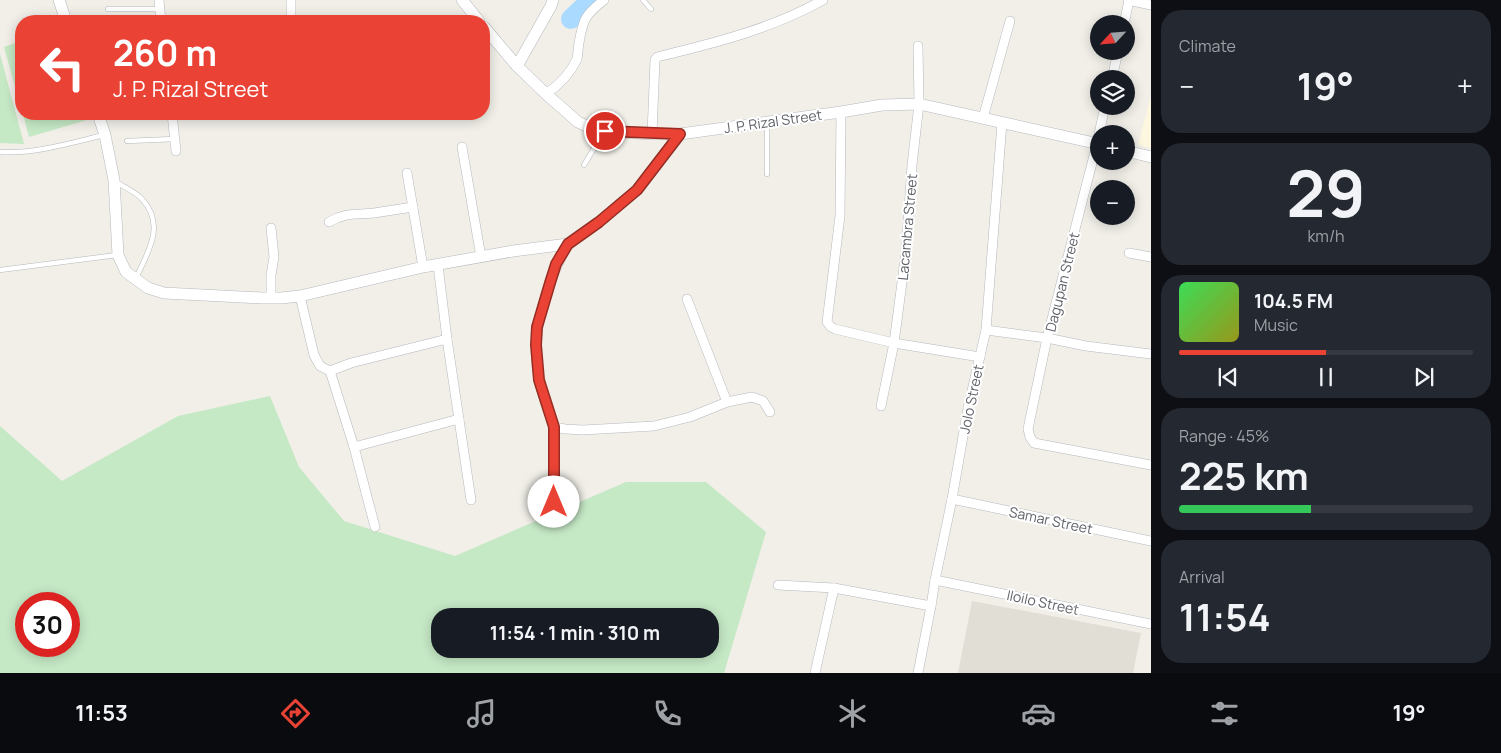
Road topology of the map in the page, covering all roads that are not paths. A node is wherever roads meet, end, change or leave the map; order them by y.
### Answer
1 (59, 0) edge
2 (290, 0) edge
3 (462, 0) edge
4 (553, 0) edge
5 (604, 0) edge
6 (644, 0) edge
7 (822, 0) edge
8 (1129, 0) edge
9 (159, 4) edge
10 (1151, 5) edge
11 (651, 9) dead end
12 (108, 10) dead end
13 (64, 15) edge
14 (291, 15) edge
15 (474, 15) edge
16 (1126, 15) edge
17 (1010, 21) dead end
18 (490, 42) edge
19 (918, 46) dead end
20 (517, 66) junction
21 (546, 94) junction
22 (919, 104) junction
23 (841, 112) junction
24 (983, 118) junction
25 (100, 120) edge
26 (173, 120) edge
27 (766, 122) junction
28 (1002, 122) junction
29 (605, 131) junction
30 (652, 134) junction
31 (680, 134) junction
32 (105, 135) junction
33 (175, 138) junction
34 (1090, 138) edge
35 (127, 141) dead end
36 (462, 147) dead end
37 (176, 151) dead end
38 (0, 152) edge
39 (1135, 153) edge
40 (1151, 157) edge
41 (584, 165) dead end
42 (1090, 170) edge
43 (407, 173) dead end
44 (768, 174) dead end
45 (114, 180) junction
46 (413, 207) junction
47 (329, 222) dead end
48 (271, 228) dead end
49 (568, 244) junction
50 (1129, 253) dead end
51 (118, 255) junction
52 (481, 257) junction
53 (1151, 257) edge
54 (438, 265) junction
55 (423, 267) junction
56 (0, 270) edge
57 (135, 279) junction
58 (300, 296) junction
59 (271, 298) junction
60 (687, 299) dead end
61 (986, 330) junction
62 (1047, 338) junction
63 (447, 339) junction
64 (894, 343) junction
65 (1151, 354) edge
66 (980, 357) junction
67 (330, 371) junction
68 (727, 402) junction
69 (881, 406) dead end
70 (770, 412) dead end
71 (459, 419) junction
72 (554, 427) junction
73 (354, 447) junction
74 (1151, 465) edge
75 (952, 498) junction
76 (471, 500) dead end
77 (554, 502) dead end
78 (375, 527) dead end
79 (1151, 541) edge
80 (935, 580) junction
81 (778, 585) dead end
82 (834, 588) junction
83 (931, 606) junction
84 (1151, 624) edge
85 (815, 673) edge
86 (918, 673) edge

1 - 13 street
2 - 14 street
3 - 15 street
4 - 20 street
5 - 21 street
6 - 11 lane
7 - 30 street
8 - 10 street
8 - 16 street
9 - 12 lane
17 - 24 street
18 - 20 street, J. P. Rizal Street
19 - 22 street, Lacambra Street
20 - 21 street, J. P. Rizal Street
21 - 29 street, J. P. Rizal Street
22 - 23 street, J. P. Rizal Street
22 - 24 street, J. P. Rizal Street
22 - 64 street, Lacambra Street
23 - 27 street, J. P. Rizal Street
23 - 64 street
24 - 28 street, J. P. Rizal Street
25 - 32 street
26 - 33 street
27 - 31 street, J. P. Rizal Street
27 - 44 lane
28 - 34 street, J. P. Rizal Street
28 - 61 street, Jolo Street
29 - 30 street, J. P. Rizal Street
29 - 41 lane
30 - 31 street, J. P. Rizal Street
31 - 49 street
32 - 38 lane
32 - 45 street
33 - 35 lane
33 - 37 street
36 - 52 street
39 - 40 street
42 - 62 street, Dagupan Street
43 - 46 street
45 - 51 street
45 - 57 lane
46 - 47 street
46 - 55 street
48 - 59 street
49 - 52 street
49 - 72 street
50 - 53 street
51 - 56 lane
51 - 57 street
52 - 54 street
54 - 55 street
54 - 63 street
55 - 58 street
57 - 59 street
58 - 59 street
58 - 67 street
60 - 68 street
61 - 62 street
61 - 66 street, Jolo Street
62 - 65 street
62 - 74 street, Dagupan Street
63 - 67 street
63 - 71 street
64 - 66 street
64 - 69 street, Lacambra Street
66 - 75 street, Jolo Street
67 - 73 street
68 - 70 street
68 - 72 street
71 - 73 street
71 - 76 street
72 - 77 street
73 - 78 street
75 - 79 street, Samar Street
75 - 80 street, Jolo Street
80 - 83 street, Jolo Street
80 - 84 street, Iloilo Street
81 - 82 street
82 - 83 street
82 - 85 street
83 - 86 street, Jolo Street

